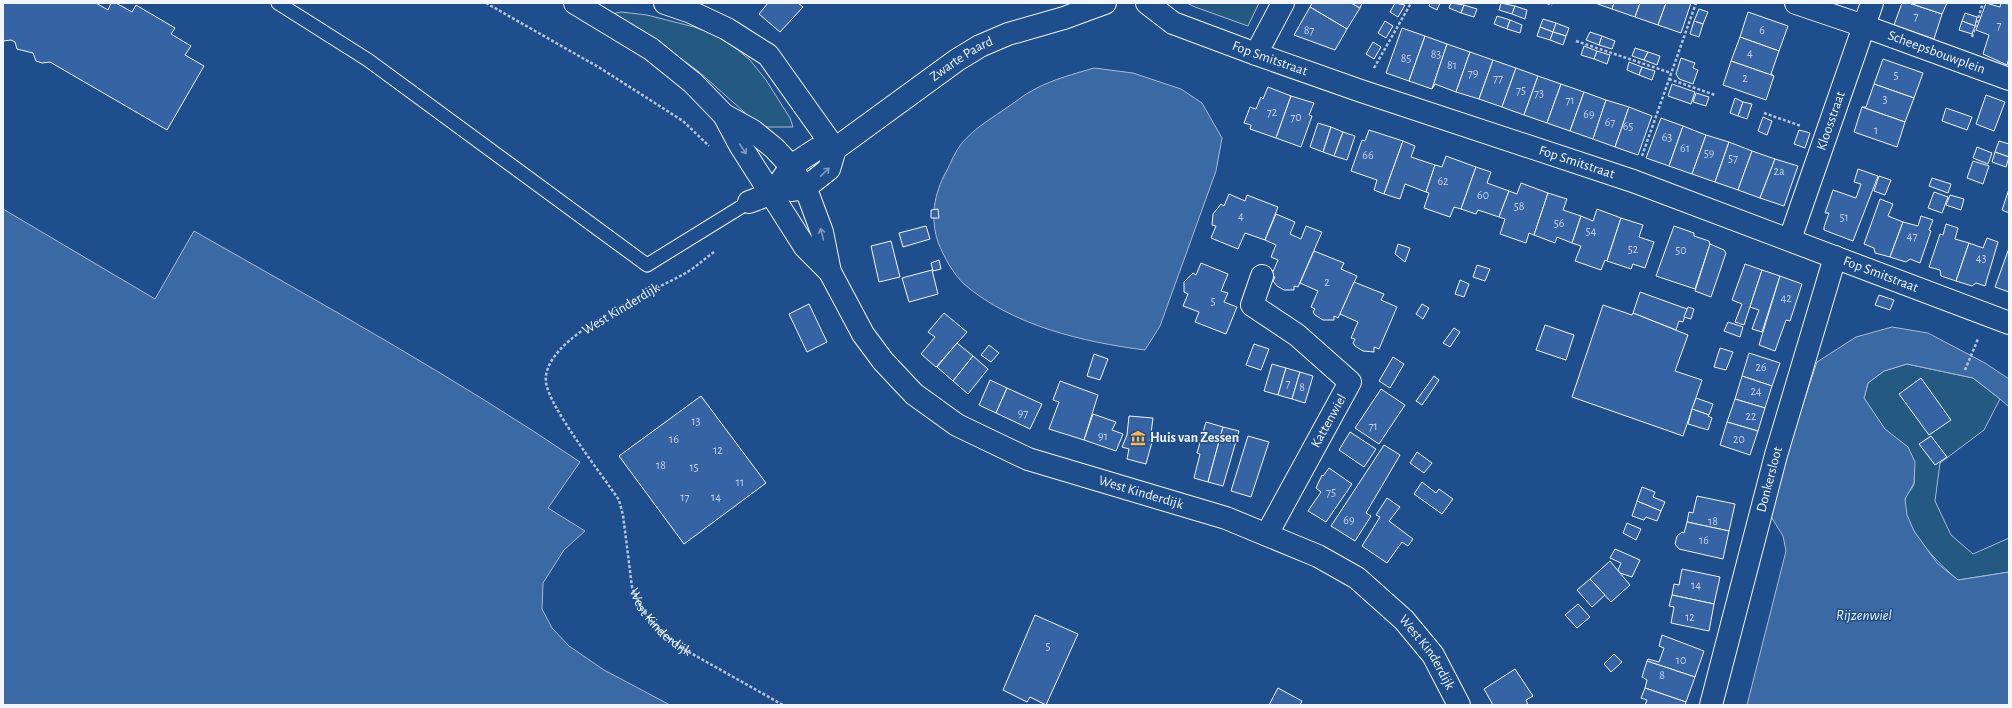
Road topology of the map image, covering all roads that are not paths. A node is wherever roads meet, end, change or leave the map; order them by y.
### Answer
1 (278, 3) edge
2 (577, 3) edge
3 (665, 3) edge
4 (1105, 3) edge
5 (1147, 3) edge
6 (1283, 3) edge
7 (1796, 3) edge
8 (1872, 3) edge
9 (1864, 26) junction
10 (1256, 54) junction
11 (2009, 79) edge
12 (724, 115) junction
13 (835, 149) junction
14 (791, 166) junction
15 (805, 188) junction
16 (773, 193) junction
17 (749, 202) joint
18 (1790, 239) junction
19 (1835, 256) junction
20 (830, 272) junction
21 (1262, 276) dead end
22 (2009, 322) edge
23 (1267, 534) junction
24 (1460, 705) edge
25 (1711, 705) edge

1 - 17 lane
2 - 12 street, West Kinderdijk
3 - 13 street
4 - 13 street, Zwarte Paard
5 - 10 street, Fop Smitstraat
6 - 10 street
7 - 9 street, Scheepsbouwplein
8 - 9 street, Kloosstraat
9 - 11 street, Scheepsbouwplein
9 - 18 street, Kloosstraat
10 - 18 street, Fop Smitstraat
12 - 14 street, West Kinderdijk
12 -> 16 street, West Kinderdijk
13 - 14 street
15 -> 13 street
14 - 15 street, West Kinderdijk
14 - 16 street
15 - 16 street
20 -> 15 street, West Kinderdijk
16 - 17 street
16 - 20 street, West Kinderdijk
18 - 19 street, Fop Smitstraat
19 - 22 street, Fop Smitstraat
19 - 25 street, Donkersloot
20 - 23 street, West Kinderdijk
21 - 23 street, Kattenwiel
23 - 24 street, West Kinderdijk

